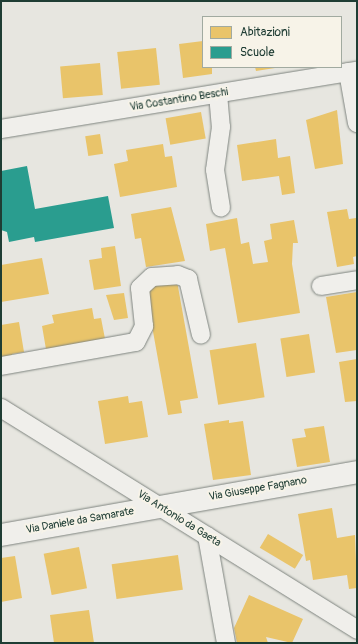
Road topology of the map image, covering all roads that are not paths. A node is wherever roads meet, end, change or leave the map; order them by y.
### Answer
1 (353, 72) edge
2 (218, 94) junction
3 (357, 123) edge
4 (1, 129) edge
5 (220, 208) dead end
6 (357, 280) edge
7 (321, 286) dead end
8 (201, 335) dead end
9 (1, 366) edge
10 (1, 408) edge
11 (357, 472) edge
12 (160, 506) junction
13 (1, 535) edge
14 (207, 536) junction
15 (357, 630) edge
16 (226, 643) edge

1 - 2 street, Via Costantino Beschi
1 - 3 street
2 - 4 street, Via Costantino Beschi
2 - 5 street
6 - 7 street
8 - 9 street
10 - 12 street, Via Antonio da Gaeta
11 - 12 street, Via Giuseppe Fagnano
12 - 13 street, Via Daniele da Samarate
12 - 14 street, Via Antonio da Gaeta
14 - 15 street, Via Antonio da Gaeta
14 - 16 street

